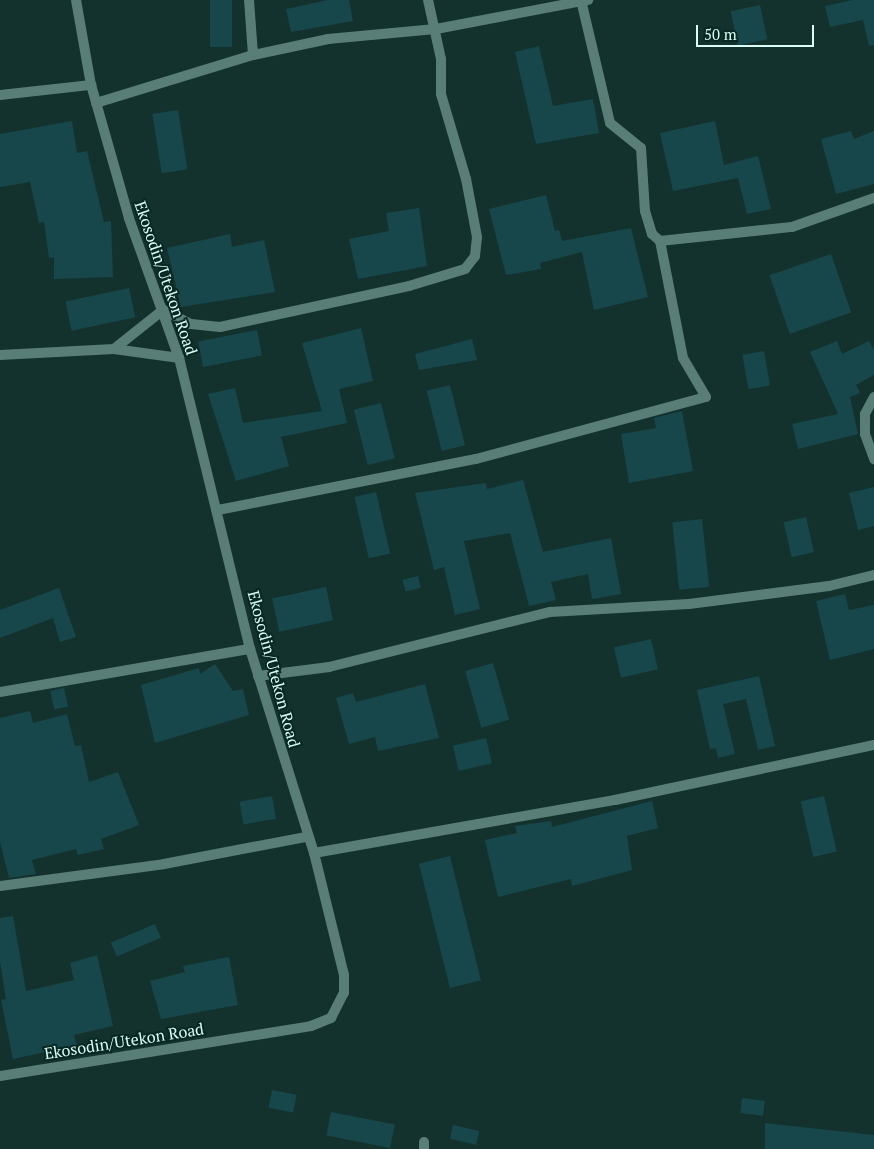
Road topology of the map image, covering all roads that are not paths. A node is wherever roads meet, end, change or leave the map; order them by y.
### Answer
1 (76, 0) edge
2 (249, 0) edge
3 (428, 0) edge
4 (583, 0) edge
5 (436, 29) junction
6 (253, 55) junction
7 (91, 85) junction
8 (0, 95) edge
9 (96, 103) junction
10 (874, 198) edge
11 (660, 241) junction
12 (162, 310) junction
13 (114, 349) junction
14 (0, 355) edge
15 (179, 358) junction
16 (874, 397) edge
17 (874, 459) edge
18 (218, 510) junction
19 (874, 575) edge
20 (250, 649) junction
21 (258, 676) junction
22 (0, 692) edge
23 (874, 746) edge
24 (306, 838) junction
25 (314, 853) junction
26 (0, 886) edge
27 (0, 1076) edge

1 - 7 street, Ekosodin/Utekon Road
2 - 6 street
3 - 5 street
4 - 5 street
4 - 11 street
5 - 6 street
5 - 12 street
6 - 9 street
7 - 8 street
7 - 9 street, Ekosodin/Utekon Road
9 - 12 street, Ekosodin/Utekon Road
10 - 11 street
11 - 18 street
12 - 13 street
12 - 15 street, Ekosodin/Utekon Road
13 - 14 street
13 - 15 street
15 - 18 street, Ekosodin/Utekon Road
16 - 17 street
18 - 20 street, Ekosodin/Utekon Road
19 - 21 street
20 - 21 street, Ekosodin/Utekon Road
20 - 22 street
21 - 24 street, Ekosodin/Utekon Road
23 - 25 street
24 - 25 street, Ekosodin/Utekon Road
24 - 26 street
25 - 27 street, Ekosodin/Utekon Road

